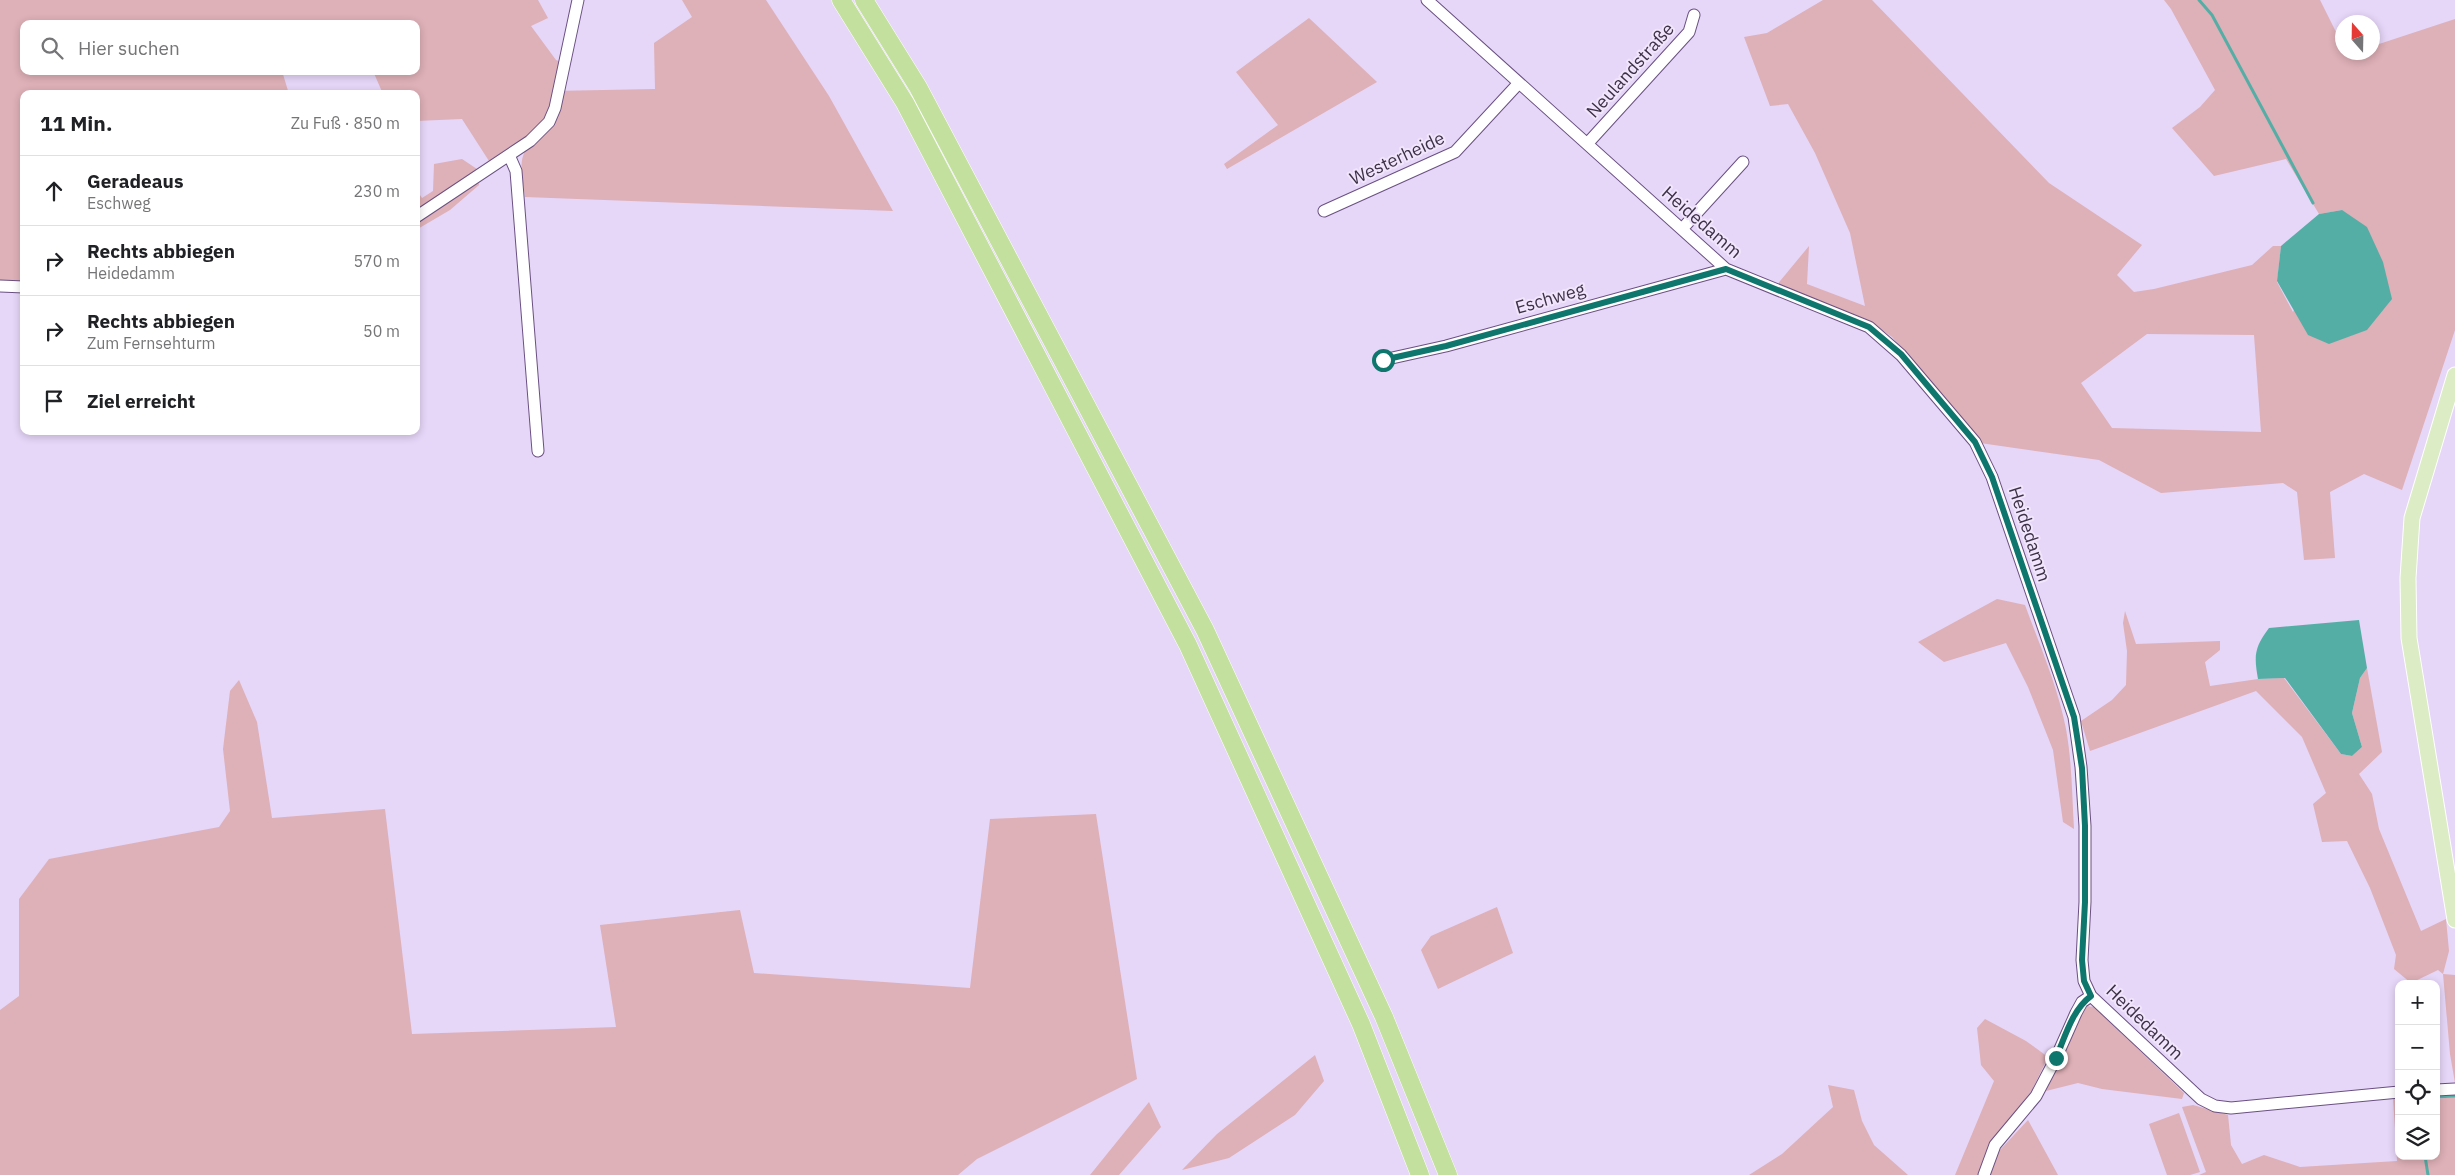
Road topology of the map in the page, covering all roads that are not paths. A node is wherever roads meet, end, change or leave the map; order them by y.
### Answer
1 (578, 0) edge
2 (841, 0) edge
3 (864, 0) edge
4 (1426, 0) edge
5 (1694, 15) dead end
6 (1518, 84) junction
7 (1587, 144) junction
8 (509, 155) junction
9 (1743, 162) dead end
10 (1324, 211) dead end
11 (420, 214) edge
12 (1682, 229) junction
13 (1726, 269) junction
14 (0, 286) edge
15 (20, 287) edge
16 (1383, 360) dead end
17 (2455, 376) edge
18 (538, 451) dead end
19 (2455, 920) edge
20 (2091, 996) junction
21 (2455, 1089) edge
22 (2440, 1090) edge
23 (2395, 1092) edge
24 (1420, 1175) edge
25 (1448, 1175) edge
26 (1984, 1175) edge

1 - 8 street
2 - 24 highway
3 - 25 highway
4 - 6 street, Heidedamm
5 - 7 street, Neulandstraße
6 - 7 street, Heidedamm
6 - 10 street, Westerheide
7 - 12 street, Heidedamm
8 - 11 street
8 - 18 street
9 - 12 street
12 - 13 street, Heidedamm
13 - 16 street, Eschweg
13 - 20 street, Heidedamm
14 - 15 street
17 - 19 main road
20 - 23 street, Heidedamm
20 - 26 street
21 - 22 street

